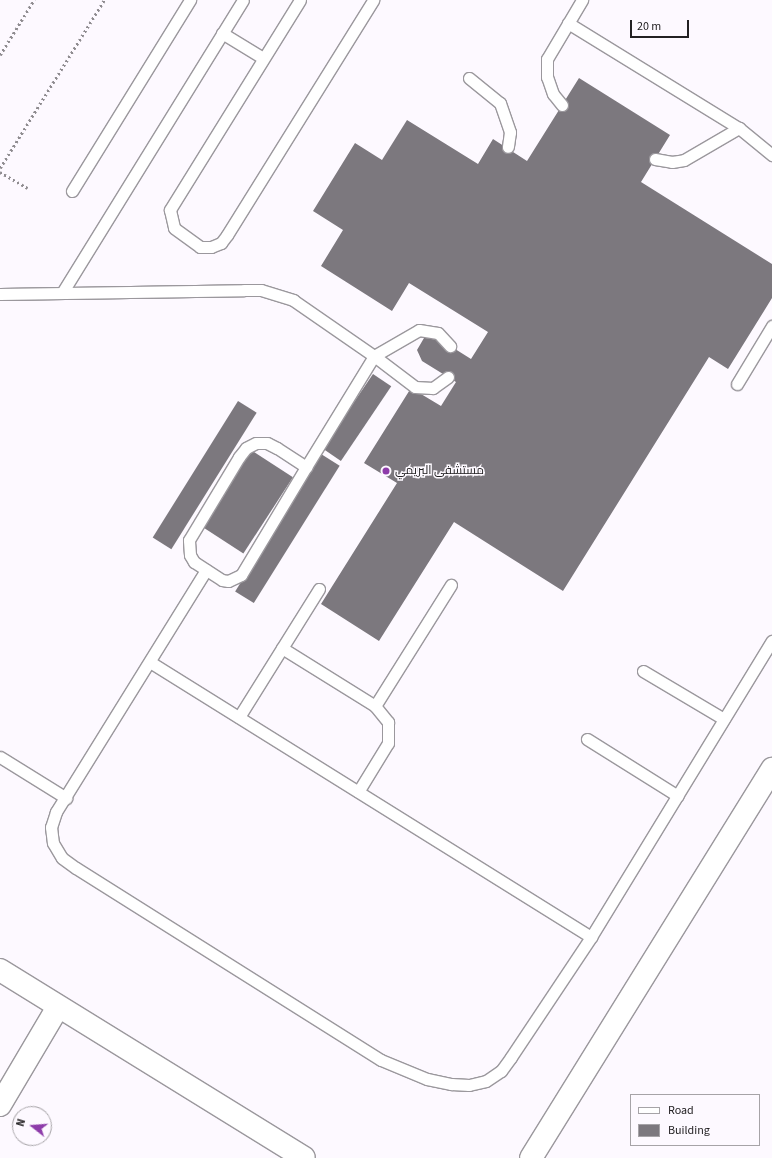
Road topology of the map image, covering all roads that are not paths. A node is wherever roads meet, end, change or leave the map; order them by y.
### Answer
1 (190, 0) edge
2 (243, 0) edge
3 (300, 0) edge
4 (373, 0) edge
5 (582, 0) edge
6 (568, 23) junction
7 (222, 34) junction
8 (263, 58) junction
9 (469, 78) dead end
10 (562, 105) dead end
11 (739, 128) junction
12 (508, 147) dead end
13 (772, 155) edge
14 (655, 159) dead end
15 (72, 191) dead end
16 (62, 293) junction
17 (0, 294) edge
18 (772, 326) edge
19 (450, 346) dead end
20 (374, 356) junction
21 (448, 377) dead end
22 (737, 384) dead end
23 (306, 467) junction
24 (206, 570) junction
25 (451, 585) dead end
26 (319, 589) dead end
27 (772, 641) edge
28 (282, 648) junction
29 (150, 662) junction
30 (643, 671) dead end
31 (375, 706) junction
32 (239, 717) junction
33 (724, 719) junction
34 (587, 739) dead end
35 (0, 757) edge
36 (770, 776) edge
37 (358, 792) junction
38 (678, 796) junction
39 (66, 798) junction
40 (591, 937) junction
41 (0, 970) edge
42 (58, 1007) junction
43 (0, 1105) edge
44 (304, 1158) edge
45 (531, 1158) edge

1 - 15 lane
2 - 7 lane
3 - 8 lane
4 - 8 lane
5 - 6 lane
6 - 10 lane
6 - 11 lane
7 - 8 lane
7 - 16 lane
9 - 12 lane
11 - 13 lane
11 - 14 lane
16 - 17 lane
16 - 20 lane
18 - 22 lane
19 - 20 lane
20 - 21 lane
20 - 23 lane
23 - 24 lane
23 - 24 lane
24 - 29 lane
25 - 31 lane
26 - 28 lane
27 - 33 lane
28 - 31 lane
28 - 32 lane
29 - 32 lane
29 - 39 lane
30 - 33 lane
31 - 37 lane
32 - 37 lane
33 - 38 lane
34 - 38 lane
35 - 39 lane
36 - 45 street
37 - 40 lane
38 - 40 lane
39 - 40 lane
41 - 42 street
42 - 43 street
42 - 44 street

